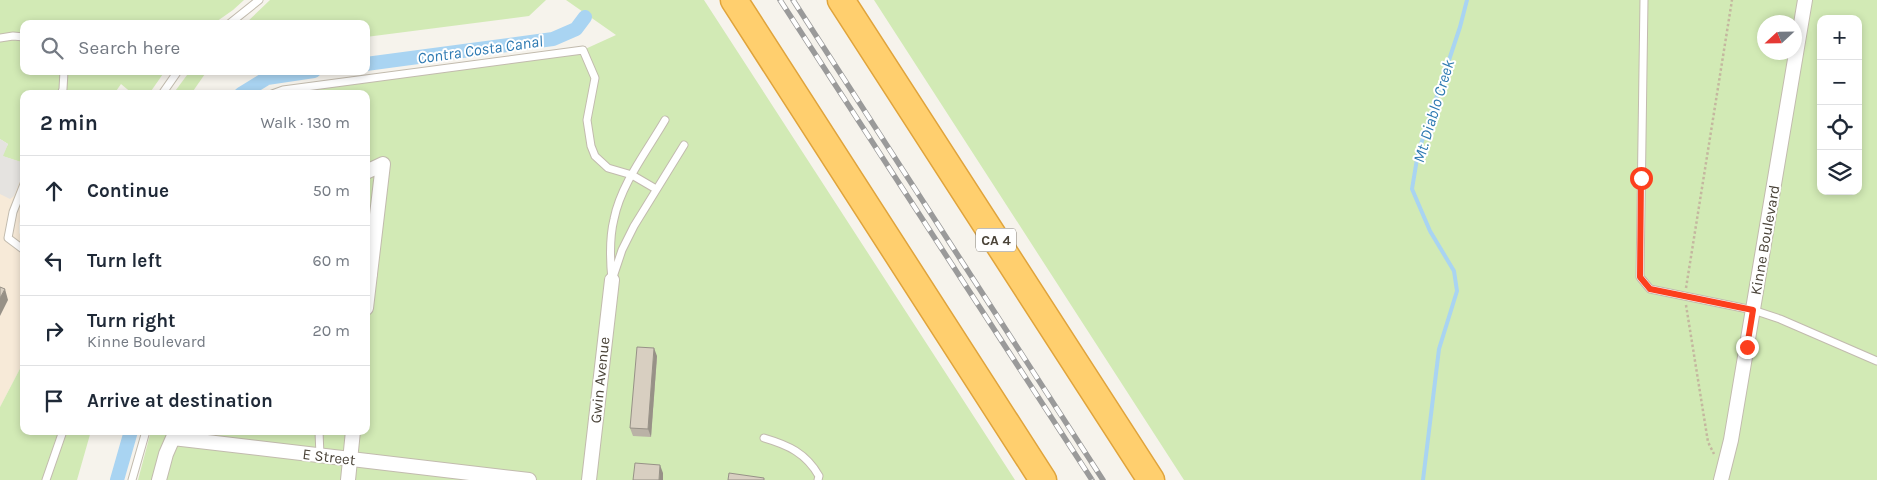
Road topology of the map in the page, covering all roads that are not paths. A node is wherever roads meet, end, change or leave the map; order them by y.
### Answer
1 (258, 0) edge
2 (734, 0) edge
3 (841, 0) edge
4 (1644, 0) edge
5 (1805, 0) edge
6 (235, 20) edge
7 (20, 37) edge
8 (0, 38) edge
9 (64, 75) edge
10 (175, 75) edge
11 (63, 90) edge
12 (165, 90) edge
13 (288, 90) edge
14 (665, 120) dead end
15 (684, 145) dead end
16 (370, 170) edge
17 (632, 175) junction
18 (656, 189) junction
19 (20, 194) edge
20 (20, 247) edge
21 (370, 258) edge
22 (612, 280) junction
23 (1753, 310) junction
24 (1877, 361) edge
25 (62, 435) edge
26 (145, 435) edge
27 (174, 435) edge
28 (319, 435) edge
29 (353, 435) edge
30 (764, 438) dead end
31 (320, 456) junction
32 (350, 459) junction
33 (1723, 475) edge
34 (46, 480) edge
35 (132, 480) edge
36 (159, 480) edge
37 (348, 480) edge
38 (529, 480) edge
39 (589, 480) edge
40 (818, 480) edge
41 (1043, 480) edge
42 (1152, 480) edge

1 - 6 lane
2 - 41 highway
3 - 42 highway, CA 4
4 - 23 lane
5 - 23 street, Kinne Boulevard
7 - 8 lane
9 - 11 lane
10 - 12 lane
13 - 17 lane
14 - 17 lane
15 - 18 lane
16 - 21 street
17 - 18 lane
17 - 22 lane
18 - 22 lane
19 - 20 lane
22 - 39 street, Gwin Avenue
23 - 24 lane
23 - 33 street, Kinne Boulevard
25 - 34 lane
26 - 35 lane
27 - 31 street, E Street
27 - 36 street, E Street
28 - 31 lane
29 - 32 street
30 - 40 lane
31 - 32 street, E Street
32 - 37 street
32 - 38 street, E Street

